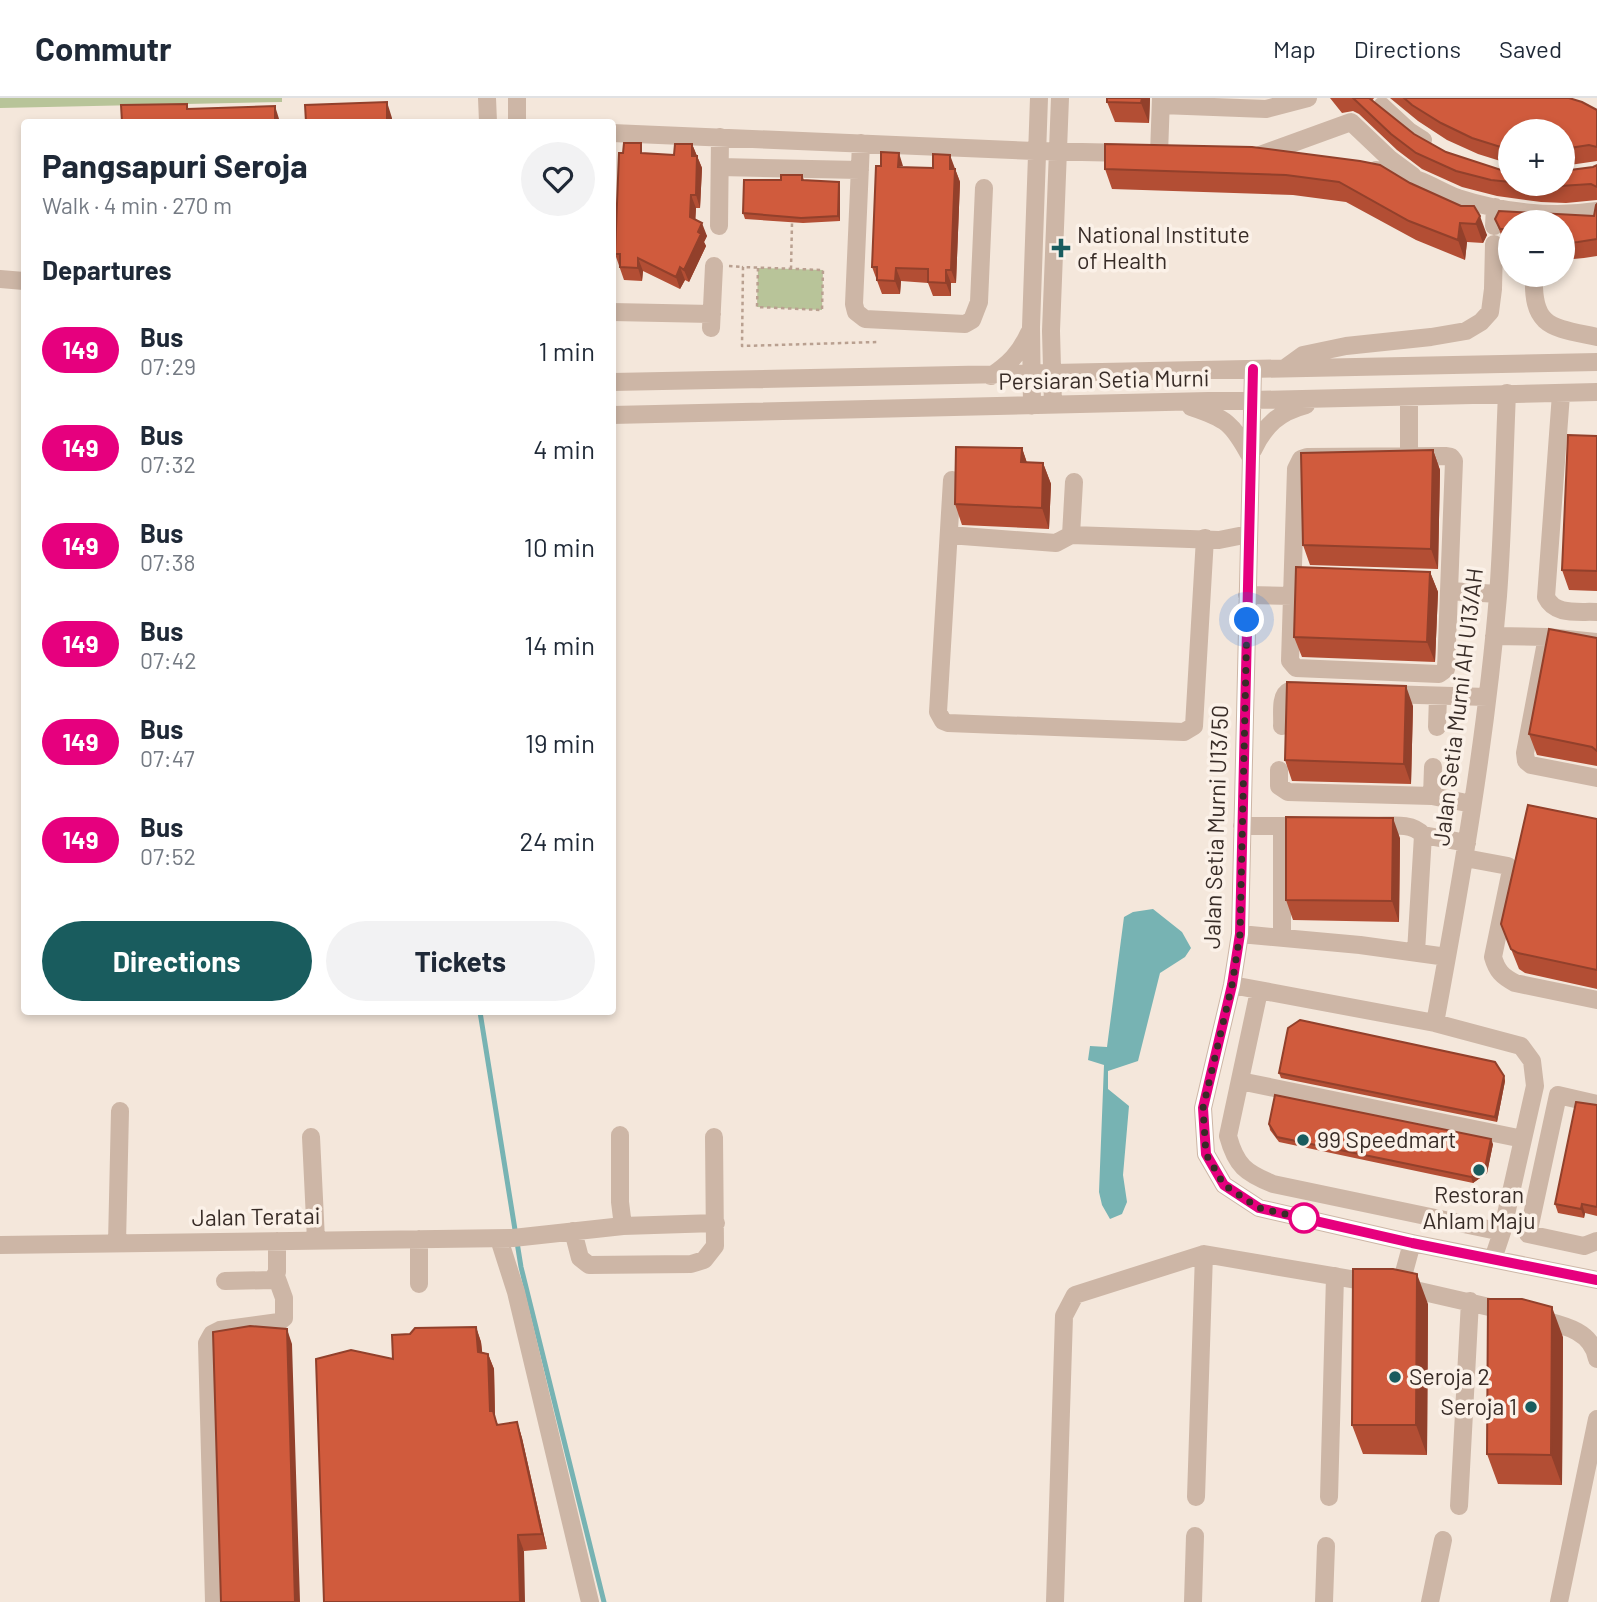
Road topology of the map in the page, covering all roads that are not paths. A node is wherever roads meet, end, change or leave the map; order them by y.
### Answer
1 (487, 98) edge
2 (517, 98) edge
3 (1039, 98) edge
4 (1060, 98) edge
5 (1308, 98) edge
6 (1161, 101) edge
7 (1382, 106) edge
8 (488, 119) edge
9 (517, 119) edge
10 (616, 133) edge
11 (720, 137) junction
12 (861, 143) junction
13 (1434, 147) edge
14 (1035, 151) junction
15 (1058, 152) junction
16 (1294, 159) edge
17 (720, 167) junction
18 (1356, 167) edge
19 (860, 170) junction
20 (1419, 180) junction
21 (984, 188) dead end
22 (1495, 206) junction
23 (1510, 210) edge
24 (1597, 211) edge
25 (1575, 213) edge
26 (719, 226) dead end
27 (714, 266) dead end
28 (0, 279) edge
29 (21, 281) edge
30 (1533, 287) edge
31 (616, 312) edge
32 (1031, 327) junction
33 (1051, 331) junction
34 (1597, 337) edge
35 (1597, 362) edge
36 (1285, 368) junction
37 (1253, 369) junction
38 (1052, 374) junction
39 (1104, 374) junction
40 (1031, 375) junction
41 (991, 376) junction
42 (616, 382) edge
43 (1597, 392) edge
44 (1507, 393) junction
45 (1561, 394) junction
46 (1409, 397) junction
47 (1330, 399) junction
48 (1252, 401) junction
49 (1176, 402) junction
50 (1053, 405) junction
51 (1032, 406) junction
52 (616, 415) edge
53 (1251, 456) junction
54 (1409, 456) junction
55 (952, 480) edge
56 (1074, 482) dead end
57 (1249, 534) junction
58 (1071, 535) junction
59 (949, 536) junction
60 (1205, 538) junction
61 (1446, 584) junction
62 (1498, 594) junction
63 (1247, 595) junction
64 (1292, 596) junction
65 (1597, 612) edge
66 (1494, 636) junction
67 (1547, 637) junction
68 (1597, 642) edge
69 (1330, 692) edge
70 (1371, 693) edge
71 (1438, 695) junction
72 (1487, 698) junction
73 (1282, 726) dead end
74 (1437, 727) dead end
75 (1433, 767) dead end
76 (1279, 770) dead end
77 (1597, 778) edge
78 (1432, 796) junction
79 (1472, 804) junction
80 (1242, 826) junction
81 (1282, 826) junction
82 (1320, 826) edge
83 (1359, 826) edge
84 (1423, 835) junction
85 (1466, 850) junction
86 (1240, 934) junction
87 (1282, 937) junction
88 (1416, 952) junction
89 (1447, 957) junction
90 (1232, 985) junction
91 (1259, 991) junction
92 (1597, 1000) edge
93 (1435, 1023) junction
94 (1240, 1081) junction
95 (1597, 1104) edge
96 (120, 1111) dead end
97 (620, 1136) dead end
98 (311, 1137) dead end
99 (714, 1138) dead end
100 (1523, 1139) junction
101 (716, 1223) junction
102 (622, 1226) junction
103 (573, 1231) junction
104 (1502, 1233) junction
105 (506, 1238) junction
106 (419, 1239) junction
107 (316, 1240) junction
108 (277, 1241) junction
109 (117, 1243) junction
110 (1412, 1243) junction
111 (1591, 1244) edge
112 (0, 1245) edge
113 (1204, 1254) junction
114 (1493, 1259) junction
115 (1569, 1275) junction
116 (276, 1276) junction
117 (1335, 1276) junction
118 (1597, 1280) edge
119 (225, 1281) dead end
120 (419, 1284) dead end
121 (1400, 1287) junction
122 (1470, 1301) junction
123 (1597, 1359) edge
124 (1597, 1419) edge
125 (1196, 1497) dead end
126 (1329, 1497) dead end
127 (1459, 1506) dead end
128 (1195, 1536) dead end
129 (1443, 1540) dead end
130 (1326, 1546) dead end
131 (214, 1602) edge
132 (590, 1602) edge
133 (1055, 1602) edge
134 (1193, 1602) edge
135 (1324, 1602) edge
136 (1430, 1602) edge
137 (1559, 1602) edge

1 - 8 street
2 - 9 street
3 - 14 street
4 - 15 street
5 - 6 street
6 - 15 street
7 - 13 street
10 - 11 street
11 - 12 street
11 - 17 street
12 - 14 street
12 - 19 street
14 - 15 street
14 - 32 street
15 - 33 street
16 - 20 street
17 - 19 street
17 - 26 street
18 - 20 street
19 - 21 street
20 - 22 street
22 - 23 street
22 - 36 street
24 - 25 street
27 - 31 street
28 - 29 street
30 - 34 street
32 - 40 street
32 - 41 street
33 - 38 street
33 - 39 street
35 - 36 street, Persiaran Setia Murni
36 - 37 street, Persiaran Setia Murni
37 - 39 street, Persiaran Setia Murni
37 - 48 street, Jalan Setia Murni U13/50
38 - 39 street, Persiaran Setia Murni
38 - 40 street, Persiaran Setia Murni
38 - 50 street
40 - 41 street, Persiaran Setia Murni
40 - 51 street
41 - 42 street, Persiaran Setia Murni
43 - 45 street, Persiaran Setia Murni
44 - 45 street, Persiaran Setia Murni
44 - 46 street, Persiaran Setia Murni
44 - 62 street, Jalan Setia Murni AH U13/AH
45 - 65 street
46 - 47 street, Persiaran Setia Murni
46 - 54 street
47 - 48 street, Persiaran Setia Murni
47 - 53 street
48 - 49 street, Persiaran Setia Murni
48 - 53 street, Jalan Setia Murni U13/50
49 - 50 street, Persiaran Setia Murni
49 - 53 street
50 - 51 street, Persiaran Setia Murni
51 - 52 street, Persiaran Setia Murni
53 - 57 street, Jalan Setia Murni U13/50
54 - 61 street
54 - 64 street
55 - 59 street
56 - 58 street
57 - 60 street
57 - 63 street, Jalan Setia Murni U13/50
58 - 59 street
58 - 60 street
59 - 60 street
61 - 62 street
61 - 64 street
62 - 66 street, Jalan Setia Murni AH U13/AH
63 - 64 street
63 - 80 street, Jalan Setia Murni U13/50
66 - 67 street
66 - 72 street, Jalan Setia Murni AH U13/AH
67 - 68 street
67 - 77 street
69 - 73 street
70 - 71 street
71 - 72 street
71 - 74 street
72 - 79 street, Jalan Setia Murni AH U13/AH
75 - 78 street
76 - 78 street
78 - 79 street
79 - 85 street, Jalan Setia Murni AH U13/AH
80 - 81 street
80 - 86 street, Jalan Setia Murni U13/50
81 - 82 street
81 - 87 street
83 - 84 street
84 - 85 street
84 - 88 street
85 - 89 street, Jalan Setia Murni AH U13/AH
85 - 92 street
86 - 87 street
86 - 90 street, Jalan Setia Murni U13/50
87 - 88 street
88 - 89 street
89 - 93 street, Jalan Setia Murni AH U13/AH
90 - 91 street
90 - 110 street, Jalan Setia Murni U13/50
91 - 93 street
91 - 94 street
93 - 100 street
94 - 100 street
94 - 104 street
95 - 111 street
96 - 109 street
97 - 102 street
98 - 107 street
99 - 101 street
100 - 104 street
101 - 102 street, Jalan Teratai
101 - 103 street
102 - 103 street, Jalan Teratai
103 - 105 street, Jalan Teratai
104 - 114 street
105 - 106 street, Jalan Teratai
105 - 132 street
106 - 107 street, Jalan Teratai
106 - 120 street
107 - 108 street, Jalan Teratai
108 - 109 street, Jalan Teratai
108 - 116 street
109 - 112 street, Jalan Teratai
110 - 114 street, Jalan Setia Murni U13/50
110 - 121 street
111 - 115 street
113 - 117 street
113 - 125 street
113 - 133 street
114 - 115 street, Jalan Setia Murni U13/50
115 - 118 street, Jalan Setia Murni U13/50
116 - 119 street
116 - 131 street
117 - 121 street
117 - 126 street
121 - 122 street
122 - 123 street
122 - 127 street
124 - 137 street
128 - 134 street
129 - 136 street
130 - 135 street

